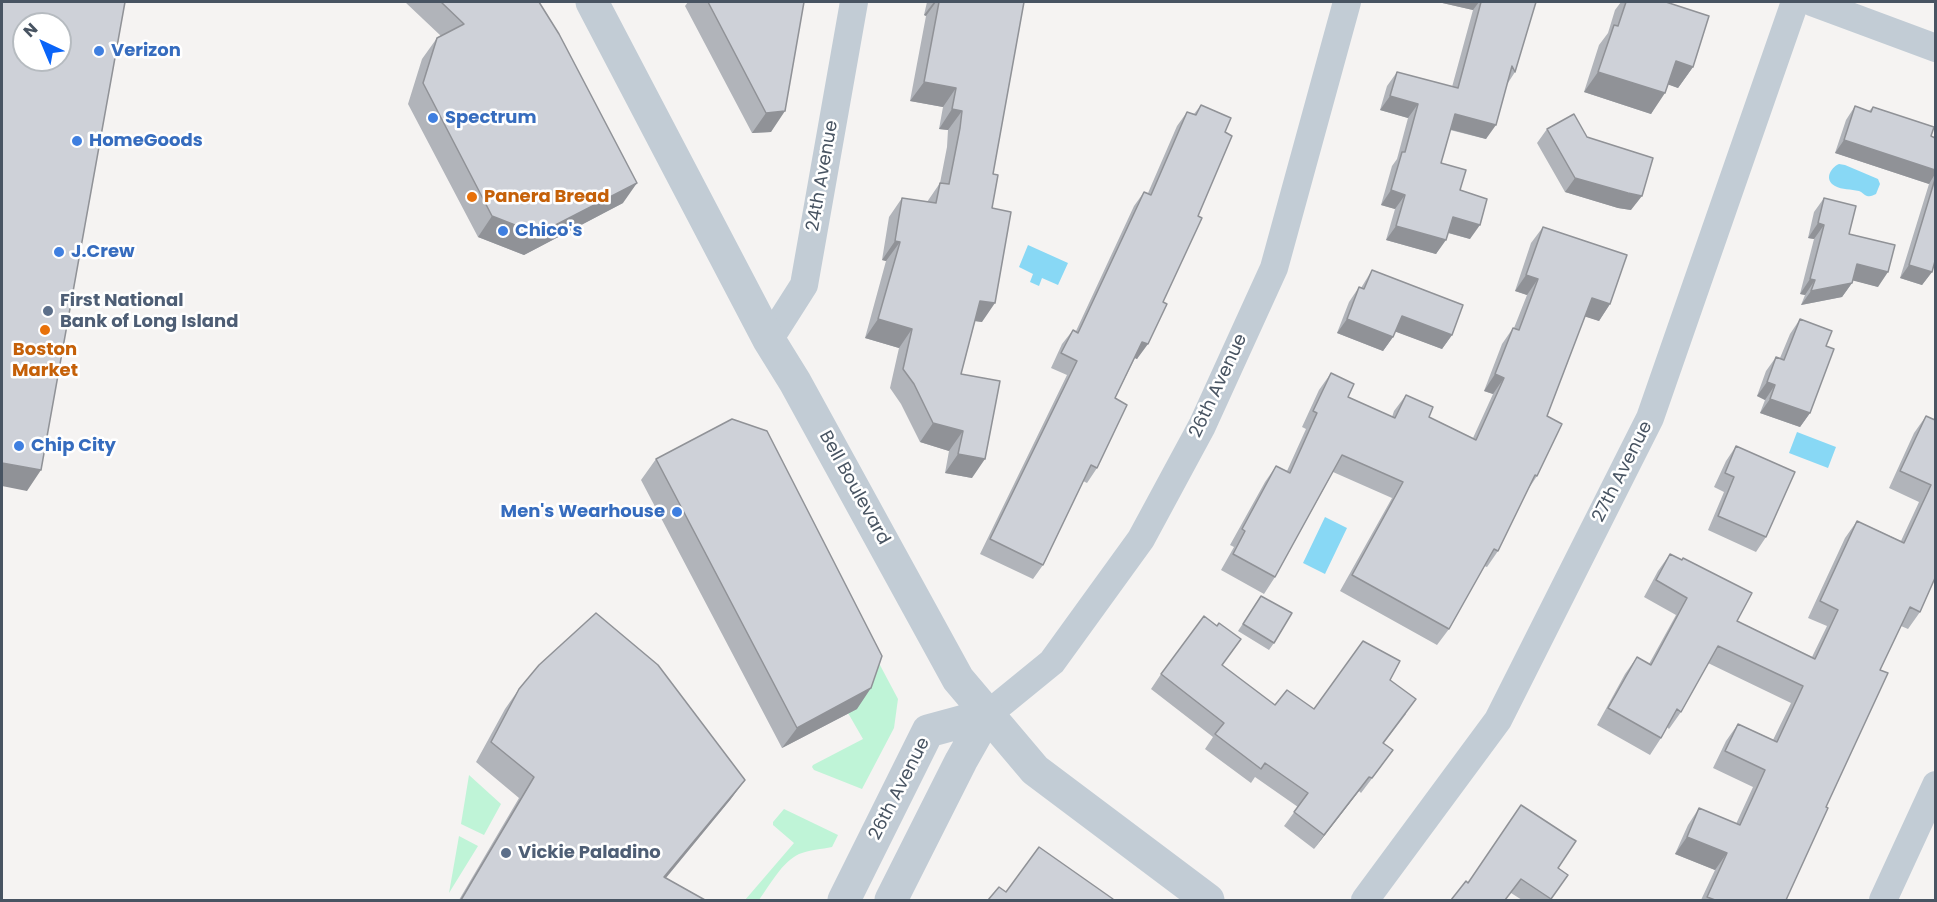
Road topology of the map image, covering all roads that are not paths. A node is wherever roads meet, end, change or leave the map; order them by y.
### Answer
1 (592, 2) edge
2 (854, 2) edge
3 (1347, 2) edge
4 (1795, 2) edge
5 (1812, 2) edge
6 (1935, 48) edge
7 (769, 340) junction
8 (987, 715) junction
9 (1935, 784) edge
10 (844, 900) edge
11 (891, 900) edge
12 (1208, 900) edge
13 (1365, 900) edge
14 (1883, 900) edge

1 - 7 street, Bell Boulevard
2 - 7 street, 24th Avenue
3 - 8 street, 26th Avenue
4 - 13 street, 27th Avenue
5 - 6 street
7 - 8 street, Bell Boulevard
8 - 10 street, 26th Avenue
8 - 11 street, 26th Avenue
8 - 12 street, Bell Boulevard
9 - 14 street

